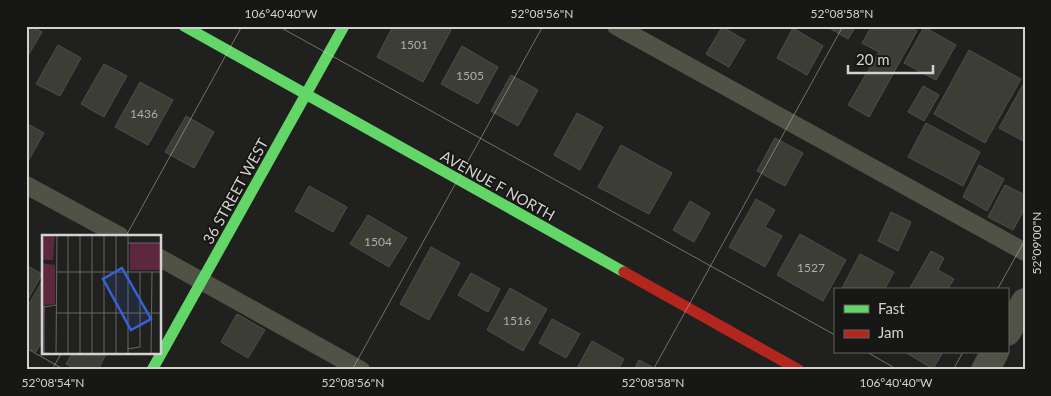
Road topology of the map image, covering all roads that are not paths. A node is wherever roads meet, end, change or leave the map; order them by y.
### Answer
1 (184, 26) edge
2 (344, 26) edge
3 (616, 26) edge
4 (306, 95) junction
5 (26, 185) edge
6 (118, 235) edge
7 (1025, 252) edge
8 (161, 259) edge
9 (202, 281) junction
10 (1025, 302) edge
11 (1008, 330) edge
12 (161, 354) edge
13 (161, 354) edge
14 (994, 354) edge
15 (152, 370) edge
16 (361, 370) edge
17 (799, 370) edge
18 (985, 370) edge

1 - 4 street, AVENUE F NORTH
2 - 4 street, 36 STREET WEST
3 - 7 lane
4 - 9 street, 36 STREET WEST
4 - 17 street, AVENUE F NORTH
5 - 6 lane
8 - 9 lane
9 - 13 street, 36 STREET WEST
9 - 16 lane
10 - 11 street
12 - 15 street, 36 STREET WEST
14 - 18 street

